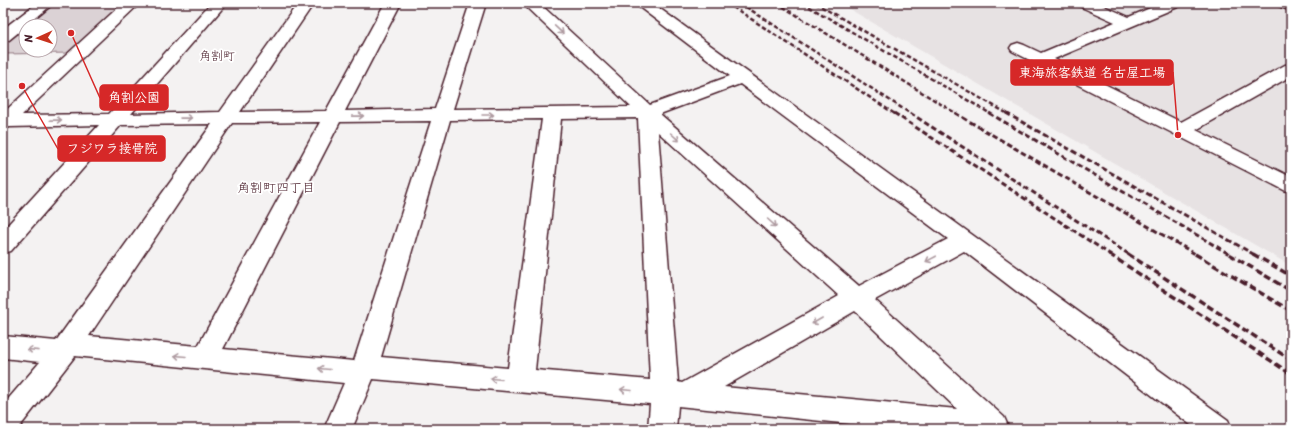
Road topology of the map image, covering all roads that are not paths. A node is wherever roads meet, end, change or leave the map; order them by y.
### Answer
1 (46, 3) edge
2 (132, 3) edge
3 (219, 3) edge
4 (306, 3) edge
5 (393, 3) edge
6 (478, 3) edge
7 (530, 3) edge
8 (642, 3) edge
9 (1084, 3) edge
10 (1175, 3) edge
11 (1284, 3) edge
12 (1291, 6) edge
13 (1128, 22) junction
14 (3, 37) edge
15 (1018, 48) dead end
16 (1040, 59) junction
17 (1291, 68) edge
18 (742, 77) junction
19 (648, 112) junction
20 (552, 114) junction
21 (442, 115) junction
22 (334, 116) junction
23 (227, 118) junction
24 (115, 119) junction
25 (4, 121) edge
26 (1181, 130) junction
27 (1291, 185) edge
28 (965, 240) junction
29 (3, 245) edge
30 (857, 298) junction
31 (3, 347) edge
32 (66, 349) junction
33 (205, 358) junction
34 (364, 370) junction
35 (520, 381) junction
36 (675, 394) junction
37 (3, 426) edge
38 (338, 429) edge
39 (662, 429) edge
40 (1218, 429) edge

1 - 14 street
2 - 25 street
3 - 24 street
4 - 23 street
5 - 22 street
6 - 21 street
7 -> 19 street
8 - 18 street
9 - 13 street
10 - 13 street
11 - 12 street
13 - 16 street
15 - 16 street
16 - 26 street
17 - 26 street
18 - 19 street
18 - 28 street
19 - 20 street
19 -> 30 street
19 - 36 street
21 -> 20 street
20 - 35 street
22 -> 21 street
21 - 34 street
22 - 23 street
22 - 33 street
24 -> 23 street
23 - 32 street
25 -> 24 street
24 - 29 street
26 - 27 street
28 -> 30 street
28 - 40 street
30 -> 36 street
30 - 36 street
32 -> 31 street
33 -> 32 street
32 - 37 street
34 -> 33 street
35 -> 34 street
34 - 38 street
36 -> 35 street
36 - 39 street

